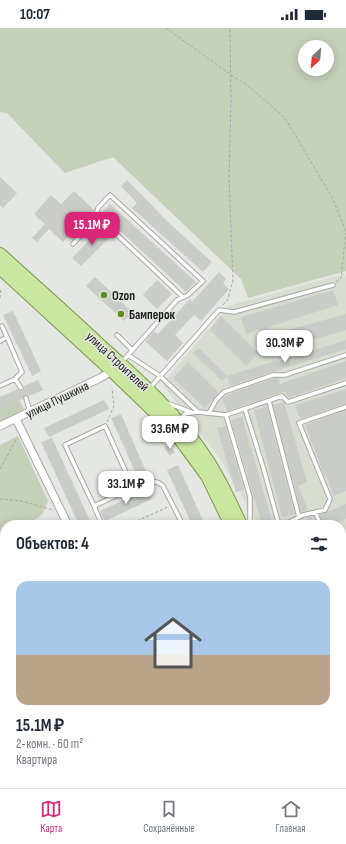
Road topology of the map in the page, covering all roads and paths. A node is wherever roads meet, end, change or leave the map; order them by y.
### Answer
1 (166, 28) edge
2 (230, 28) edge
3 (230, 75) junction
4 (96, 215) junction
5 (346, 232) edge
6 (73, 244) dead end
7 (0, 254) edge
8 (0, 268) edge
9 (333, 285) joint
10 (1, 288) edge
11 (183, 297) junction
12 (0, 298) edge
13 (219, 310) junction
14 (2, 326) dead end
15 (117, 334) dead end
16 (7, 338) junction
17 (0, 341) edge
18 (132, 350) junction
19 (346, 355) edge
20 (120, 363) junction
21 (160, 376) junction
22 (15, 379) junction
23 (346, 383) edge
24 (0, 386) edge
25 (21, 388) dead end
26 (112, 388) dead end
27 (148, 389) junction
28 (26, 398) dead end
29 (160, 400) junction
30 (269, 401) junction
31 (346, 407) edge
32 (245, 409) junction
33 (30, 412) junction
34 (192, 412) junction
35 (198, 412) junction
36 (209, 413) junction
37 (226, 415) junction
38 (16, 419) junction
39 (0, 426) edge
40 (105, 426) junction
41 (183, 428) junction
42 (18, 436) dead end
43 (0, 469) edge
44 (133, 488) junction
45 (0, 499) edge
46 (173, 505) junction
47 (94, 506) junction
48 (315, 512) junction
49 (63, 515) junction
50 (299, 517) junction
51 (66, 520) edge
52 (100, 520) edge
53 (139, 520) edge
54 (180, 520) edge
55 (229, 520) edge
56 (239, 520) edge
57 (250, 520) edge
58 (278, 520) edge
59 (293, 520) edge
60 (319, 520) edge

1 - 3 path
2 - 3 path
3 - 5 path
3 - 13 path
4 - 6 lane
4 - 11 lane
4 - 11 lane
5 - 9 path
7 - 20 main road, улица Строителей
8 - 20 main road, улица Строителей
9 - 13 lane
10 - 12 path
11 - 18 lane
13 - 21 lane
14 - 16 lane
15 - 18 lane
16 - 17 lane
16 - 22 lane
18 - 20 lane
19 - 36 lane
20 - 21 lane
20 - 27 main road, улица Строителей
20 - 33 street, улица Пушкина
20 - 55 main road, улица Строителей
21 - 27 lane
21 - 35 lane
22 - 24 lane
22 - 25 lane
23 - 30 lane
26 - 40 path
27 - 29 main road, улица Строителей
28 - 33 lane
29 - 34 lane
29 - 41 main road, улица Строителей
30 - 32 lane
30 - 50 lane
31 - 48 lane
32 - 37 lane
32 - 58 lane
33 - 38 street, улица Пушкина
34 - 35 lane
34 - 41 lane
35 - 36 lane
36 - 37 lane
37 - 57 lane
38 - 39 street, улица Пушкина
38 - 49 street
40 - 44 lane
40 - 47 lane
41 - 56 main road, улица Строителей
42 - 43 path
44 - 46 lane
44 - 47 lane
45 - 49 path
46 - 53 path
46 - 54 lane
47 - 52 lane
48 - 50 lane
48 - 60 lane
49 - 51 street
50 - 59 lane

